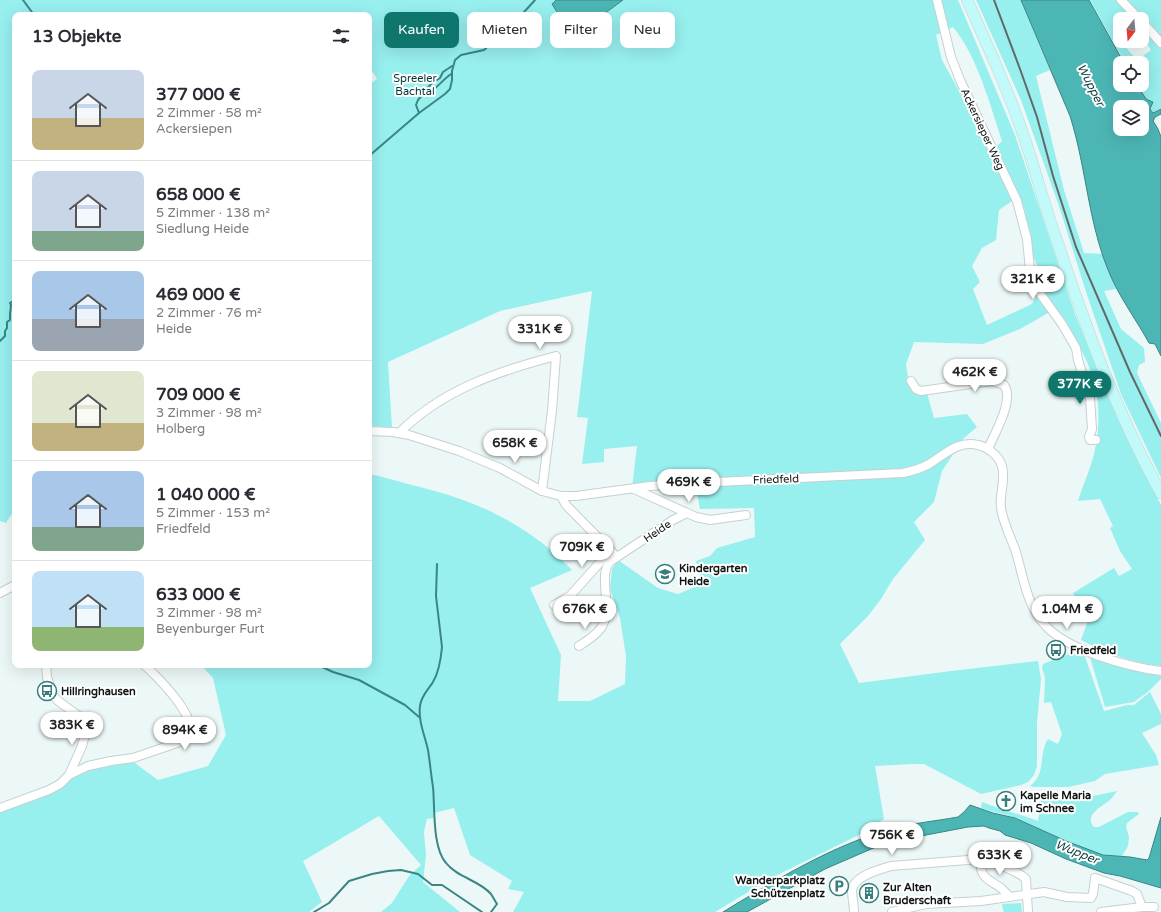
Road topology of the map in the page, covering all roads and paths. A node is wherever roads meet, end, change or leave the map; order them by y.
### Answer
1 (937, 0) edge
2 (967, 0) edge
3 (1121, 0) edge
4 (1132, 12) edge
5 (1149, 30) edge
6 (1161, 43) edge
7 (911, 381) dead end
8 (372, 431) edge
9 (399, 433) junction
10 (1096, 440) dead end
11 (988, 449) junction
12 (632, 488) junction
13 (542, 491) junction
14 (1161, 492) edge
15 (561, 496) junction
16 (687, 513) junction
17 (746, 515) dead end
18 (617, 557) junction
19 (12, 586) edge
20 (0, 593) edge
21 (554, 605) dead end
22 (579, 646) dead end
23 (46, 668) edge
24 (148, 668) edge
25 (1161, 671) edge
26 (69, 775) junction
27 (0, 808) edge
28 (980, 859) junction
29 (1028, 894) junction
30 (1010, 897) junction
31 (1142, 907) junction
32 (1154, 907) dead end
33 (854, 912) edge
34 (892, 912) edge
35 (1028, 912) edge
36 (1100, 912) edge

1 - 10 street, Ackersieper Weg
2 - 14 main road
3 - 4 street
5 - 6 street
7 - 11 street
8 - 9 street
9 - 13 street
9 - 13 street
11 - 12 street, Friedfeld
11 - 25 street
12 - 15 street
12 - 16 street, Heide
13 - 15 street
15 - 18 street
16 - 17 street, Heide
16 - 18 street, Heide
18 - 21 street
18 - 22 street
19 - 20 street
23 - 26 street
24 - 26 street
26 - 27 street
28 - 29 street
28 - 30 street
28 - 33 street
29 - 30 street
29 - 31 street
29 - 35 street
30 - 34 street
31 - 32 street
31 - 36 street

